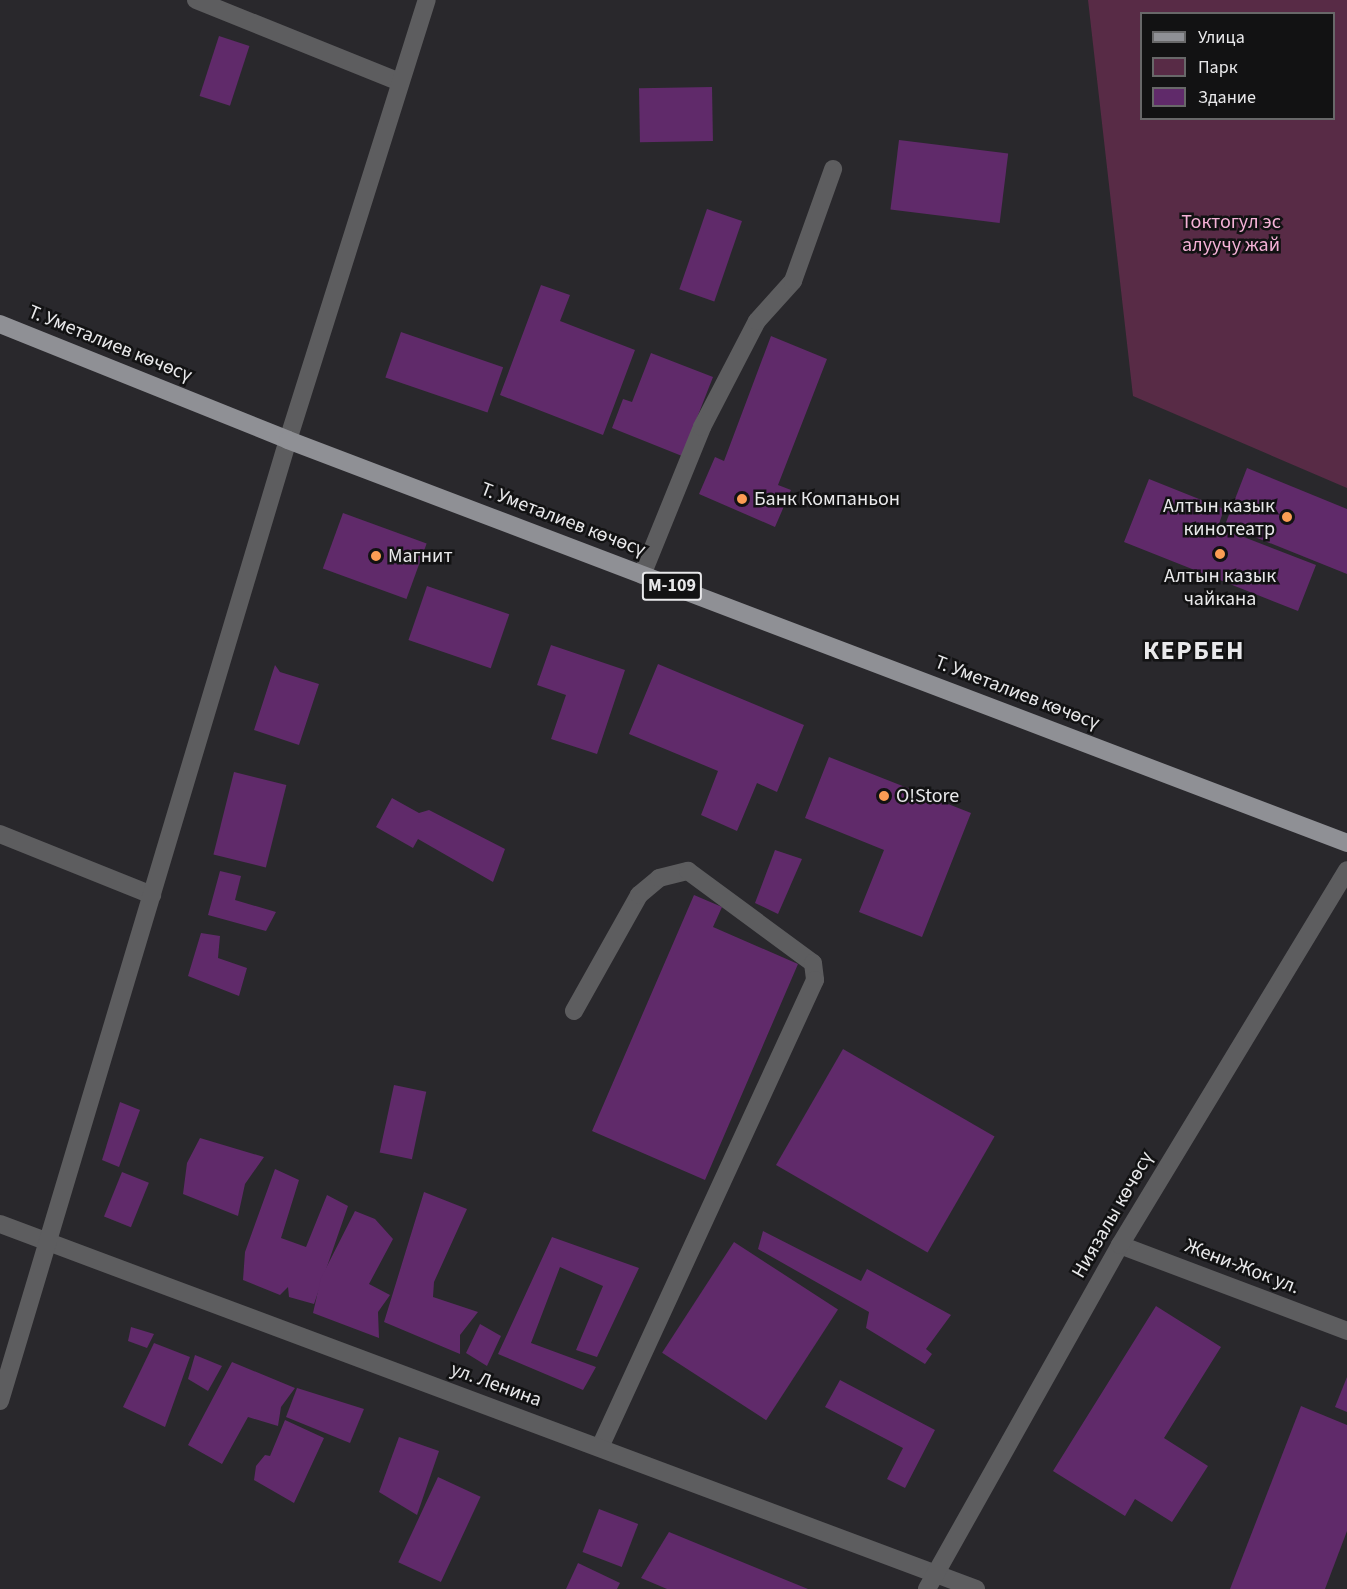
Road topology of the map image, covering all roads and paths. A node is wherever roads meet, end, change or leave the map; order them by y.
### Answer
1 (196, 0) edge
2 (428, 0) edge
3 (400, 81) junction
4 (833, 170) dead end
5 (0, 324) edge
6 (288, 440) junction
7 (642, 575) junction
8 (0, 834) edge
9 (1347, 843) edge
10 (1347, 870) edge
11 (152, 895) junction
12 (574, 1011) dead end
13 (0, 1224) edge
14 (47, 1242) junction
15 (1120, 1245) junction
16 (1347, 1331) edge
17 (0, 1401) edge
18 (600, 1447) junction
19 (936, 1573) junction
20 (927, 1589) edge
21 (976, 1589) edge

1 - 3 street
2 - 3 street
3 - 6 street
4 - 7 street
5 - 6 main road, Т. Уметалиев көчөсү / М-109
6 - 7 main road, Т. Уметалиев көчөсү / М-109
6 - 11 street
7 - 9 main road, Т. Уметалиев көчөсү / М-109
8 - 11 street
10 - 15 street, Ниязалы көчөсү
11 - 14 street
12 - 18 street
13 - 14 street, ул. Ленина
14 - 17 street
14 - 18 street, ул. Ленина
15 - 16 street, Жени-Жок ул.
15 - 19 street, Ниязалы көчөсү
18 - 19 street, ул. Ленина
19 - 20 street, Ниязалы көчөсү
19 - 21 street, ул. Ленина

